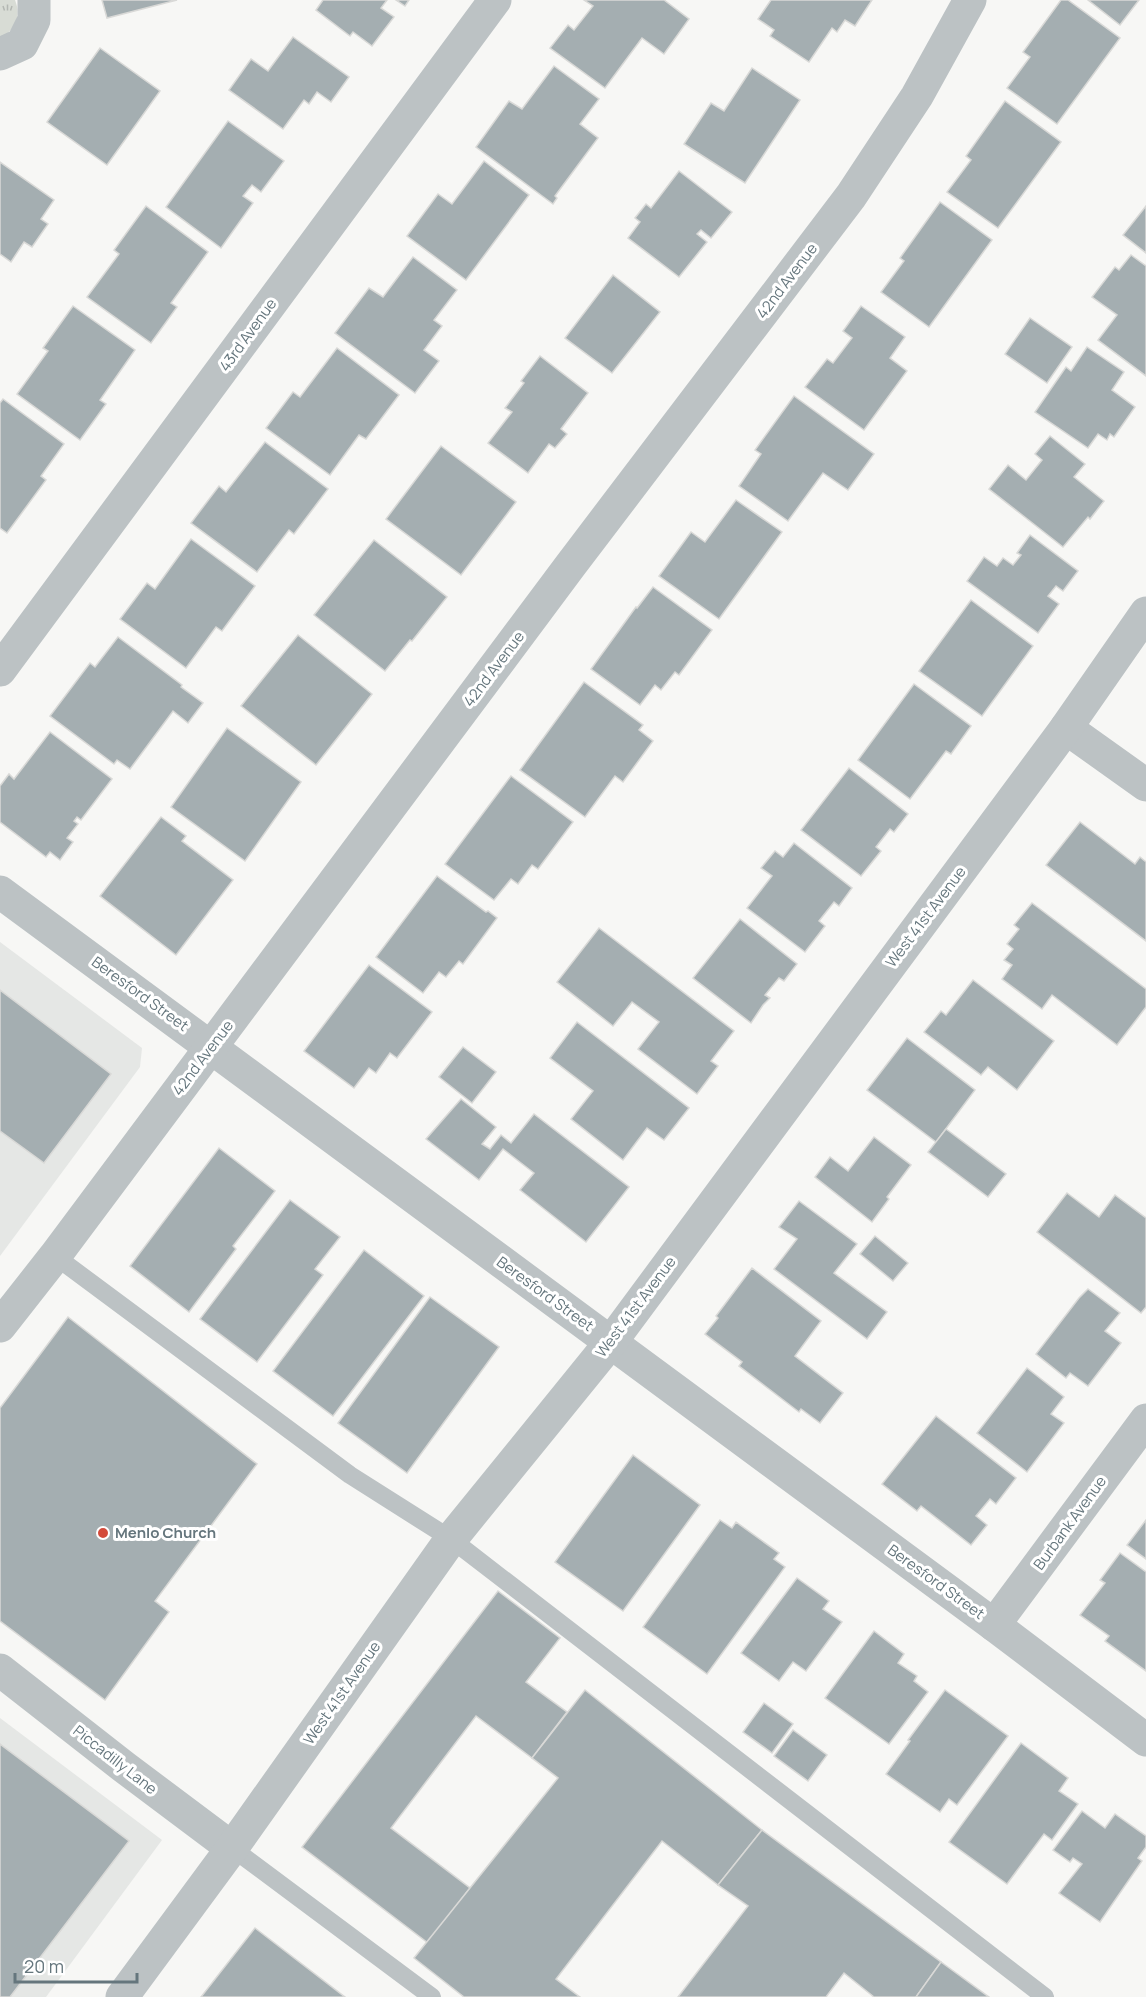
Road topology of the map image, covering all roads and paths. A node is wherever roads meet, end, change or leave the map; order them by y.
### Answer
1 (34, 0) edge
2 (495, 0) edge
3 (970, 0) edge
4 (0, 54) edge
5 (1146, 613) edge
6 (0, 670) edge
7 (1066, 728) junction
8 (1146, 785) edge
9 (0, 892) edge
10 (212, 1047) junction
11 (55, 1256) junction
12 (0, 1326) edge
13 (611, 1342) junction
14 (1146, 1420) edge
15 (452, 1539) junction
16 (994, 1626) junction
17 (0, 1670) edge
18 (1146, 1740) edge
19 (232, 1848) junction
20 (122, 1997) edge
21 (432, 1997) edge
22 (1045, 1997) edge

1 - 4 street
2 - 6 street, 43rd Avenue
3 - 10 street, 42nd Avenue
5 - 7 street, West 41st Avenue
7 - 8 street
7 - 13 street, West 41st Avenue
9 - 10 street, Beresford Street
10 - 11 street, 42nd Avenue
10 - 13 street, Beresford Street
11 - 12 street, 42nd Avenue
11 - 15 lane
13 - 15 street, West 41st Avenue
13 - 16 street, Beresford Street
14 - 16 street, Burbank Avenue
15 - 19 street, West 41st Avenue
15 - 22 lane
16 - 18 street, Beresford Street
17 - 19 street, Piccadilly Lane
19 - 20 street, West 41st Avenue
19 - 21 lane

